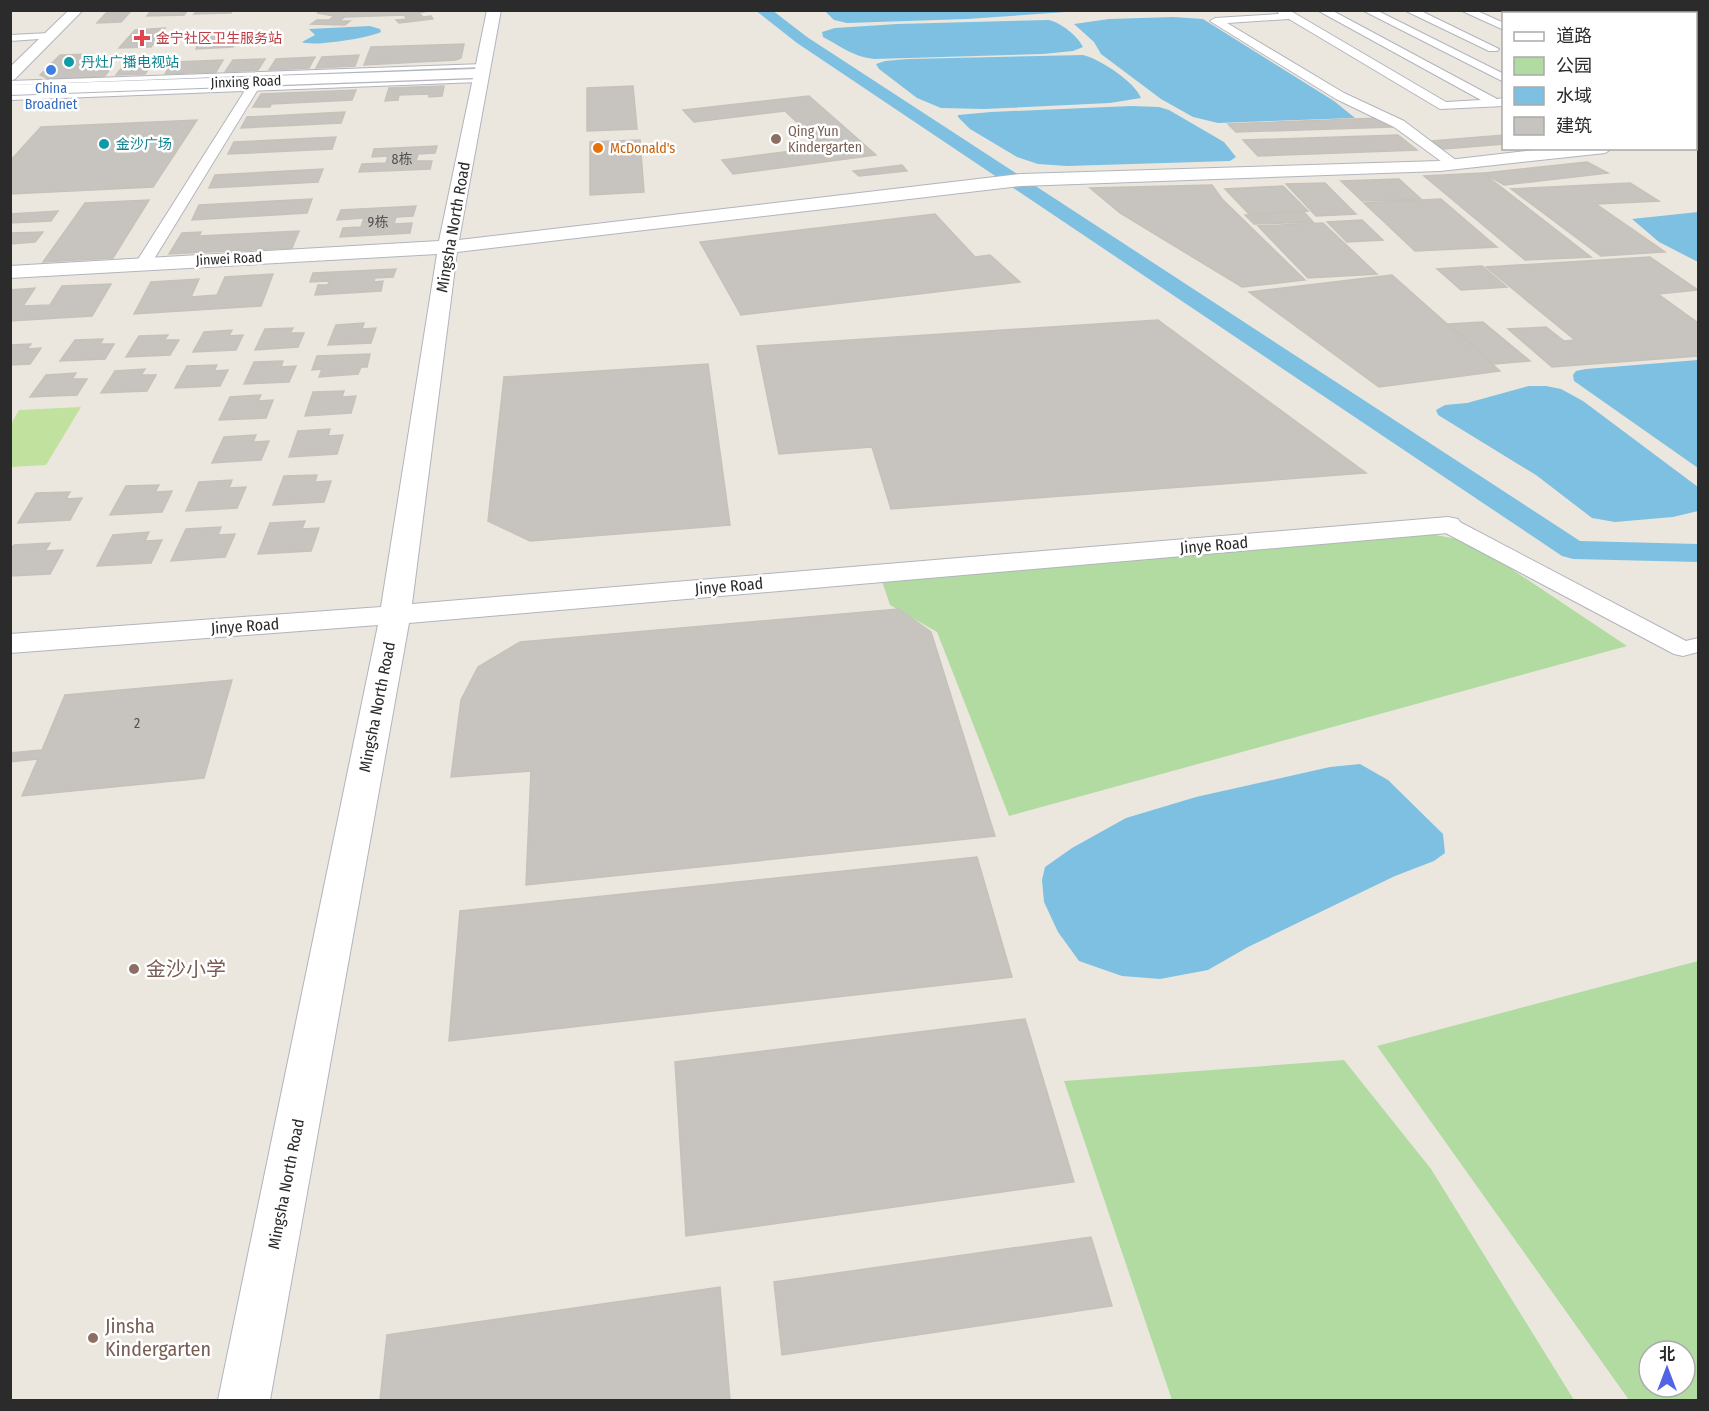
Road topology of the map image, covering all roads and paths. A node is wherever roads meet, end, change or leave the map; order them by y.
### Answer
1 (77, 10) edge
2 (494, 10) edge
3 (1322, 10) edge
4 (1367, 10) edge
5 (1409, 10) edge
6 (1465, 10) edge
7 (1286, 13) edge
8 (1502, 27) edge
9 (50, 36) junction
10 (10, 38) edge
11 (1493, 49) dead end
12 (481, 73) junction
13 (10, 76) edge
14 (1502, 78) edge
15 (10, 83) edge
16 (255, 85) junction
17 (10, 90) edge
18 (10, 98) edge
19 (1499, 102) edge
20 (1586, 150) edge
21 (1454, 164) junction
22 (448, 247) junction
23 (143, 264) junction
24 (10, 272) edge
25 (1448, 525) joint
26 (395, 615) junction
27 (10, 644) edge
28 (1698, 645) edge
29 (244, 1401) edge

1 - 9 street
2 - 12 street, Mingsha North Road
3 - 19 street
4 - 14 street
5 - 11 street
6 - 8 street
7 - 19 street
7 - 21 street
9 - 10 street
9 - 13 street
12 - 15 lane
12 - 16 street, Jinxing Road
12 - 22 street, Mingsha North Road
16 - 17 street, Jinxing Road
16 - 18 lane
16 - 23 street
20 - 21 street, Jinwei Road
21 - 22 street, Jinwei Road
22 - 23 street, Jinwei Road
22 - 26 street, Mingsha North Road
23 - 24 street, Jinwei Road
25 - 26 street, Jinye Road
25 - 28 street
26 - 27 street, Jinye Road
26 - 29 street, Mingsha North Road

